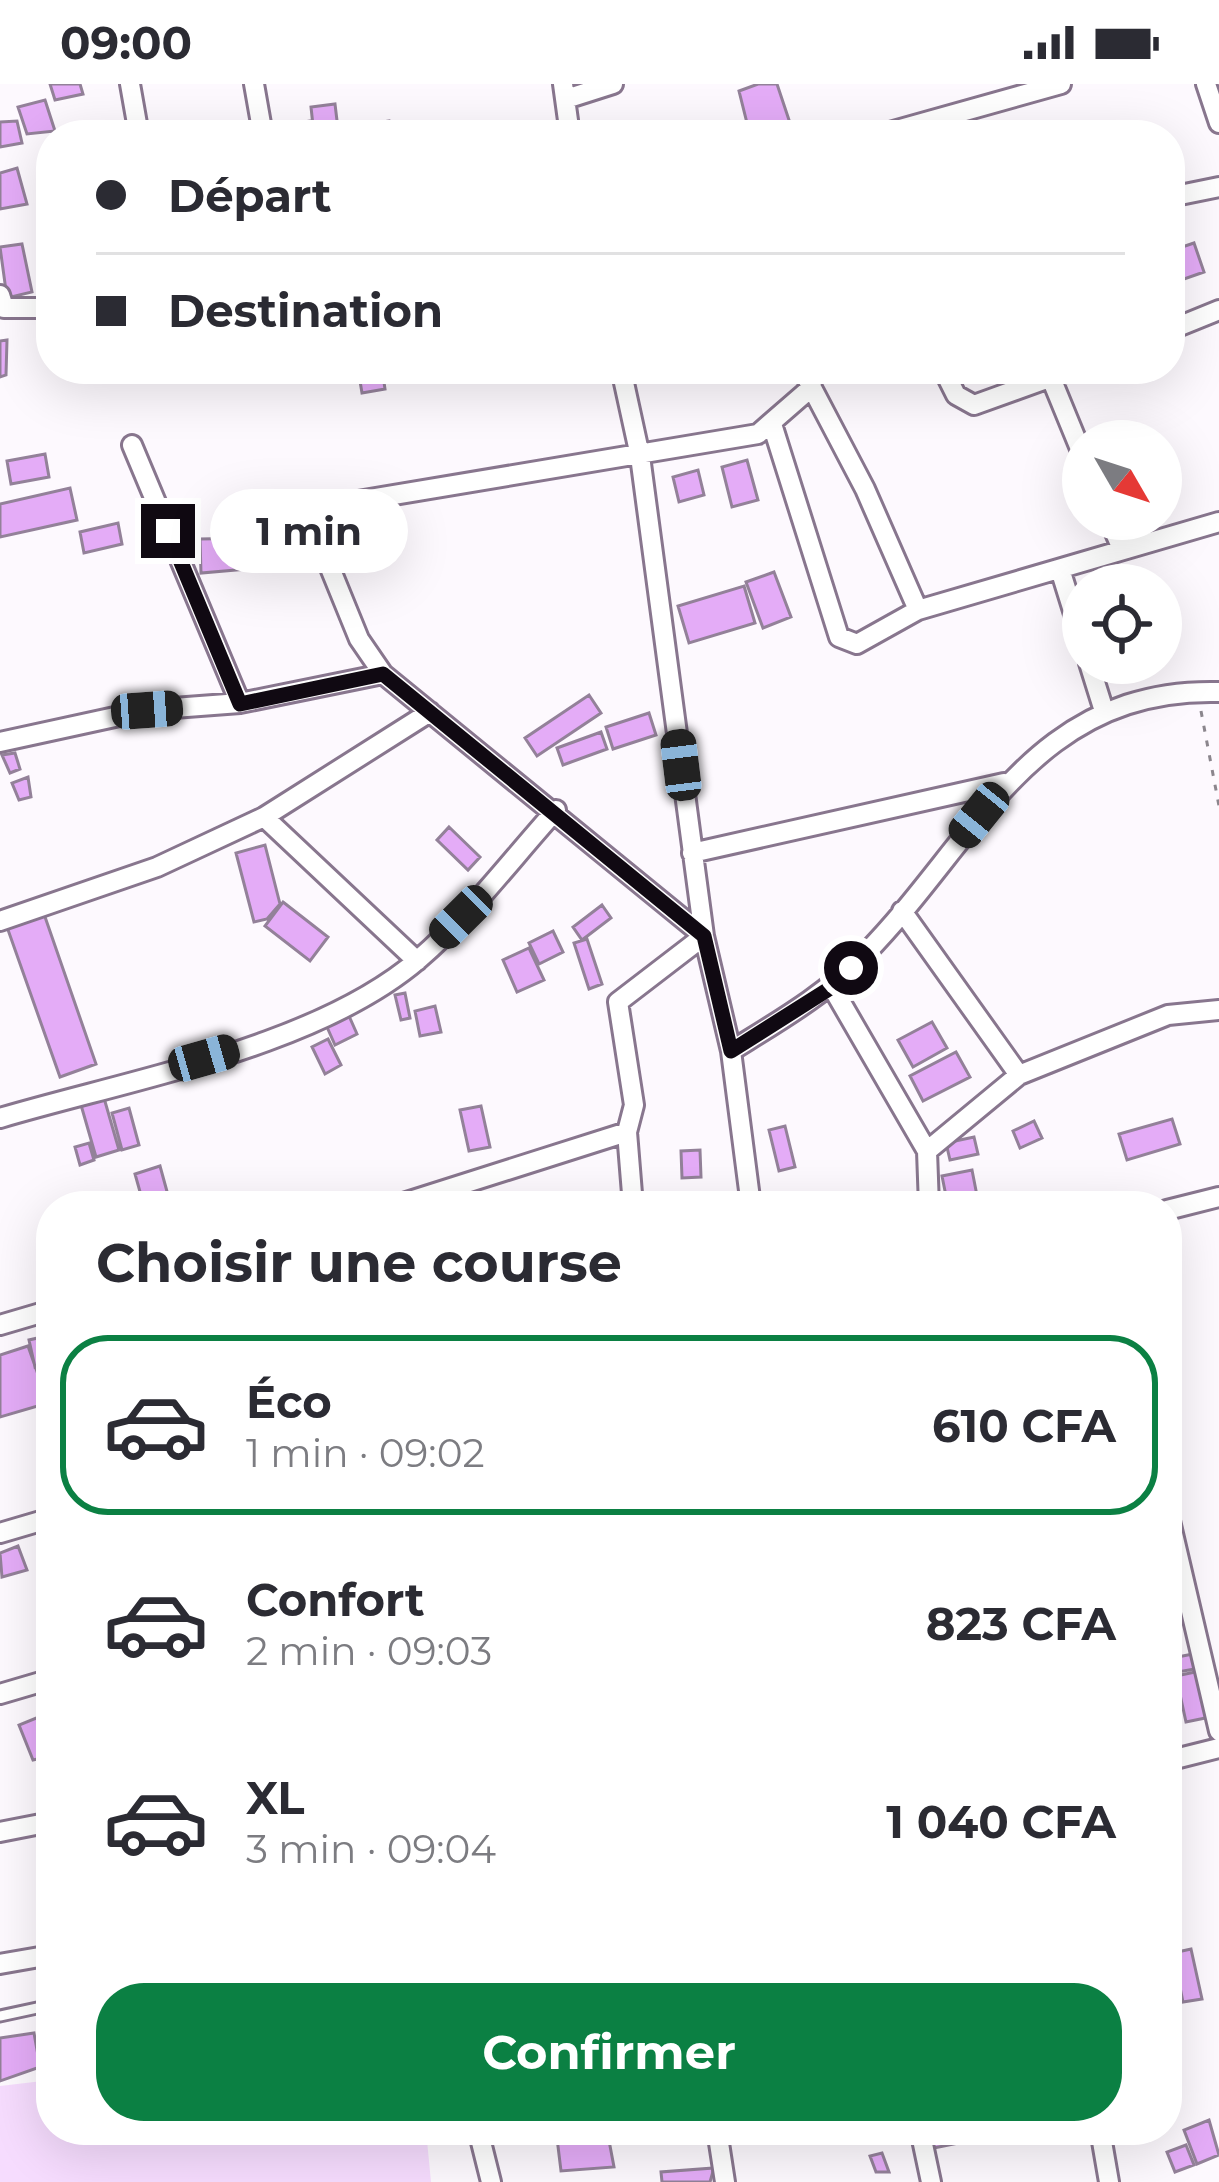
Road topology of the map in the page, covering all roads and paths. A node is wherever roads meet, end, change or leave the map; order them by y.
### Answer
1 (130, 84) edge
2 (254, 84) edge
3 (614, 84) edge
4 (1061, 84) edge
5 (1206, 84) edge
6 (564, 92) edge
7 (137, 120) edge
8 (260, 120) edge
9 (933, 120) edge
10 (1219, 123) edge
11 (1219, 187) edge
12 (1185, 194) edge
13 (1, 304) edge
14 (36, 307) edge
15 (1219, 310) edge
16 (1185, 324) edge
17 (623, 384) edge
18 (810, 384) edge
19 (950, 384) edge
20 (1034, 384) edge
21 (1053, 384) edge
22 (812, 387) junction
23 (1068, 420) edge
24 (772, 424) junction
25 (132, 445) dead end
26 (640, 456) junction
27 (1219, 522) edge
28 (1118, 540) edge
29 (1122, 549) junction
30 (1060, 568) junction
31 (1062, 575) edge
32 (918, 610) junction
33 (383, 674) junction
34 (1096, 684) edge
35 (1198, 692) junction
36 (1219, 692) edge
37 (240, 704) junction
38 (1104, 711) junction
39 (430, 712) junction
40 (0, 742) edge
41 (1004, 783) junction
42 (1219, 806) edge
43 (556, 810) junction
44 (264, 817) junction
45 (692, 853) junction
46 (902, 911) junction
47 (0, 921) edge
48 (704, 936) junction
49 (417, 961) junction
50 (832, 987) junction
51 (1219, 1010) edge
52 (731, 1051) junction
53 (1019, 1075) junction
54 (0, 1118) edge
55 (627, 1132) junction
56 (927, 1150) junction
57 (441, 1191) edge
58 (632, 1191) edge
59 (749, 1191) edge
60 (928, 1191) edge
61 (1219, 1198) edge
62 (1182, 1207) edge
63 (36, 1314) edge
64 (0, 1325) edge
65 (0, 1508) edge
66 (36, 1525) edge
67 (3, 1532) edge
68 (1182, 1572) edge
69 (36, 1683) edge
70 (0, 1694) edge
71 (1219, 1731) edge
72 (1219, 1748) edge
73 (1182, 1757) edge
74 (36, 1825) edge
75 (0, 1832) edge
76 (36, 1957) edge
77 (0, 1964) edge
78 (36, 2008) edge
79 (0, 2016) edge
80 (482, 2145) edge
81 (719, 2145) edge
82 (923, 2145) edge
83 (1102, 2145) edge
84 (491, 2182) edge
85 (725, 2182) edge
86 (931, 2182) edge
87 (1108, 2182) edge

1 - 7 street
2 - 8 street
3 - 6 street
4 - 9 street
5 - 10 street
11 - 12 street
13 - 14 street
15 - 16 street
17 - 26 street
18 - 22 street
19 - 20 street
21 - 23 street
22 - 24 street
22 - 32 street
24 - 26 street
24 - 32 street
25 - 37 street
26 - 33 street
26 - 45 street
27 - 29 street
28 - 29 street
29 - 30 street
30 - 31 street
30 - 32 street
33 - 37 street
33 - 39 street
34 - 38 street
35 - 36 street
35 - 38 street
35 - 42 path
37 - 40 street
38 - 41 street
39 - 43 street
39 - 44 street
41 - 45 street
41 - 46 street
43 - 48 street
43 - 49 street
44 - 47 street
44 - 49 street
45 - 48 street
46 - 50 street
46 - 53 street
48 - 52 street
48 - 55 street
49 - 54 street
50 - 52 street
50 - 56 street
51 - 53 street
52 - 59 street
53 - 56 street
55 - 57 street
55 - 58 street
56 - 60 street
61 - 62 street
63 - 64 street
65 - 67 street
66 - 67 street
68 - 71 street
69 - 70 street
72 - 73 street
74 - 75 street
76 - 77 street
78 - 79 lane
80 - 84 street
81 - 85 street
82 - 86 street
83 - 87 street

